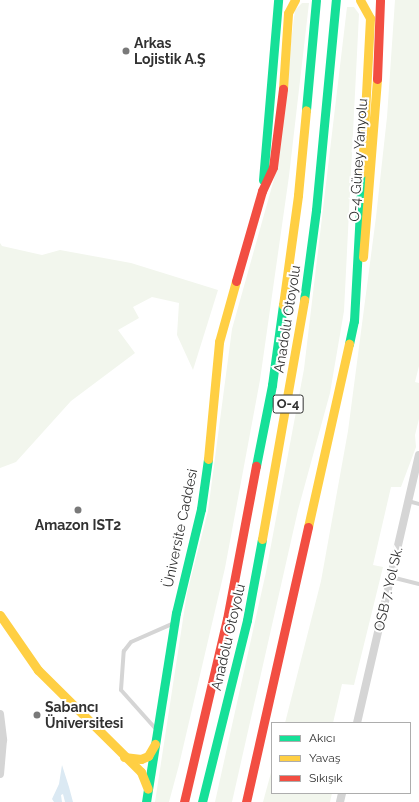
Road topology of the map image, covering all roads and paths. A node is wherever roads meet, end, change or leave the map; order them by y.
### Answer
1 (278, 0) edge
2 (295, 0) edge
3 (316, 0) edge
4 (336, 0) edge
5 (360, 0) edge
6 (380, 0) edge
7 (262, 191) junction
8 (354, 321) junction
9 (419, 455) edge
10 (407, 501) junction
11 (419, 504) edge
12 (391, 577) junction
13 (419, 584) edge
14 (0, 615) edge
15 (174, 623) junction
16 (0, 714) edge
17 (357, 722) edge
18 (158, 735) junction
19 (124, 756) junction
20 (0, 774) edge
21 (250, 782) junction
22 (148, 789) junction
23 (146, 802) edge
24 (184, 802) edge
25 (202, 802) edge
26 (246, 802) edge
27 (252, 802) edge

1 - 7 main road
2 - 7 main road
3 - 24 main road, Anadolu Otoyolu / O-4
4 - 25 main road, Anadolu Otoyolu / O-4
5 - 8 main road
6 - 8 main road, O-4 Güney Yanyolu
7 - 15 main road, Üniversite Caddesi
8 - 21 main road
9 - 10 street, OSB 7. Yol Sk.
10 - 11 lane
10 - 12 street, OSB 7. Yol Sk.
12 - 13 lane
12 - 17 street, OSB 7. Yol Sk.
14 - 19 main road
15 - 18 main road, Üniversite Caddesi
15 - 18 lane
16 - 20 street
18 - 19 main road
18 - 22 main road, Üniversite Caddesi
19 - 22 main road
21 - 26 main road
21 - 27 main road
22 - 23 main road, Üniversite Caddesi

